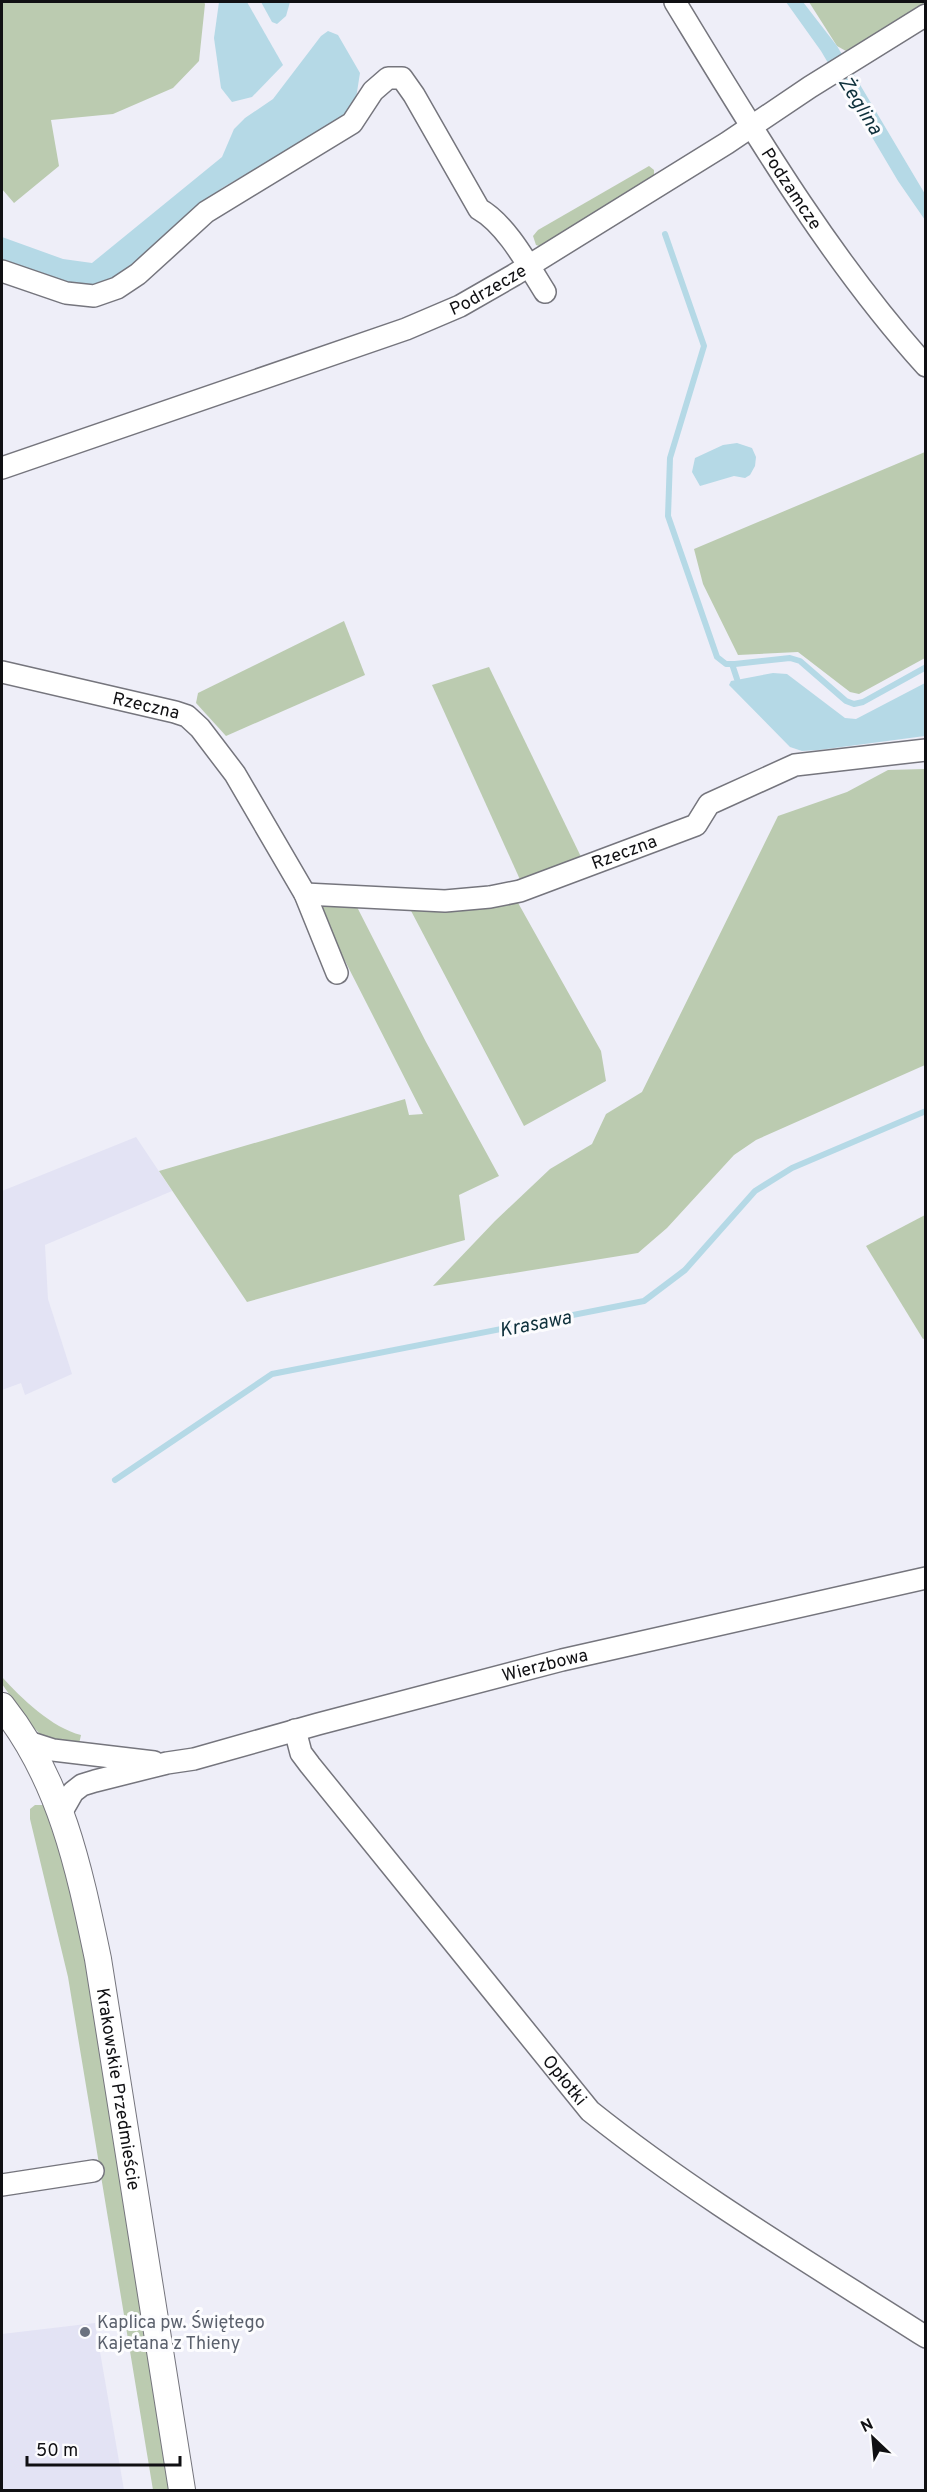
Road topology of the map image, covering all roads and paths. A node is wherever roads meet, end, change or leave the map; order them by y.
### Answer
1 (675, 2) edge
2 (926, 15) edge
3 (751, 127) junction
4 (529, 266) junction
5 (2, 271) edge
6 (545, 292) dead end
7 (926, 366) edge
8 (2, 468) edge
9 (2, 672) edge
10 (926, 750) edge
11 (305, 894) junction
12 (337, 973) dead end
13 (926, 1578) edge
14 (2, 1706) edge
15 (295, 1730) junction
16 (25, 1741) junction
17 (167, 1763) junction
18 (61, 1813) junction
19 (93, 2171) dead end
20 (2, 2185) edge
21 (926, 2337) edge
22 (182, 2490) edge

1 - 3 street, Podzamcze
2 - 3 street, Podrzecze
3 - 4 street, Podrzecze
3 - 7 street, Podzamcze
4 - 5 street
4 - 6 street
4 - 8 street, Podrzecze
9 - 11 street, Rzeczna
10 - 11 street, Rzeczna
11 - 12 street, Rzeczna
13 - 15 street, Wierzbowa
14 - 16 street, Krakowskie Przedmieście
15 - 17 street, Wierzbowa
15 - 21 street, Opłotki
16 - 17 street, Wierzbowa
16 - 18 street, Krakowskie Przedmieście
17 - 18 street, Wierzbowa
18 - 22 street, Krakowskie Przedmieście
19 - 20 street

